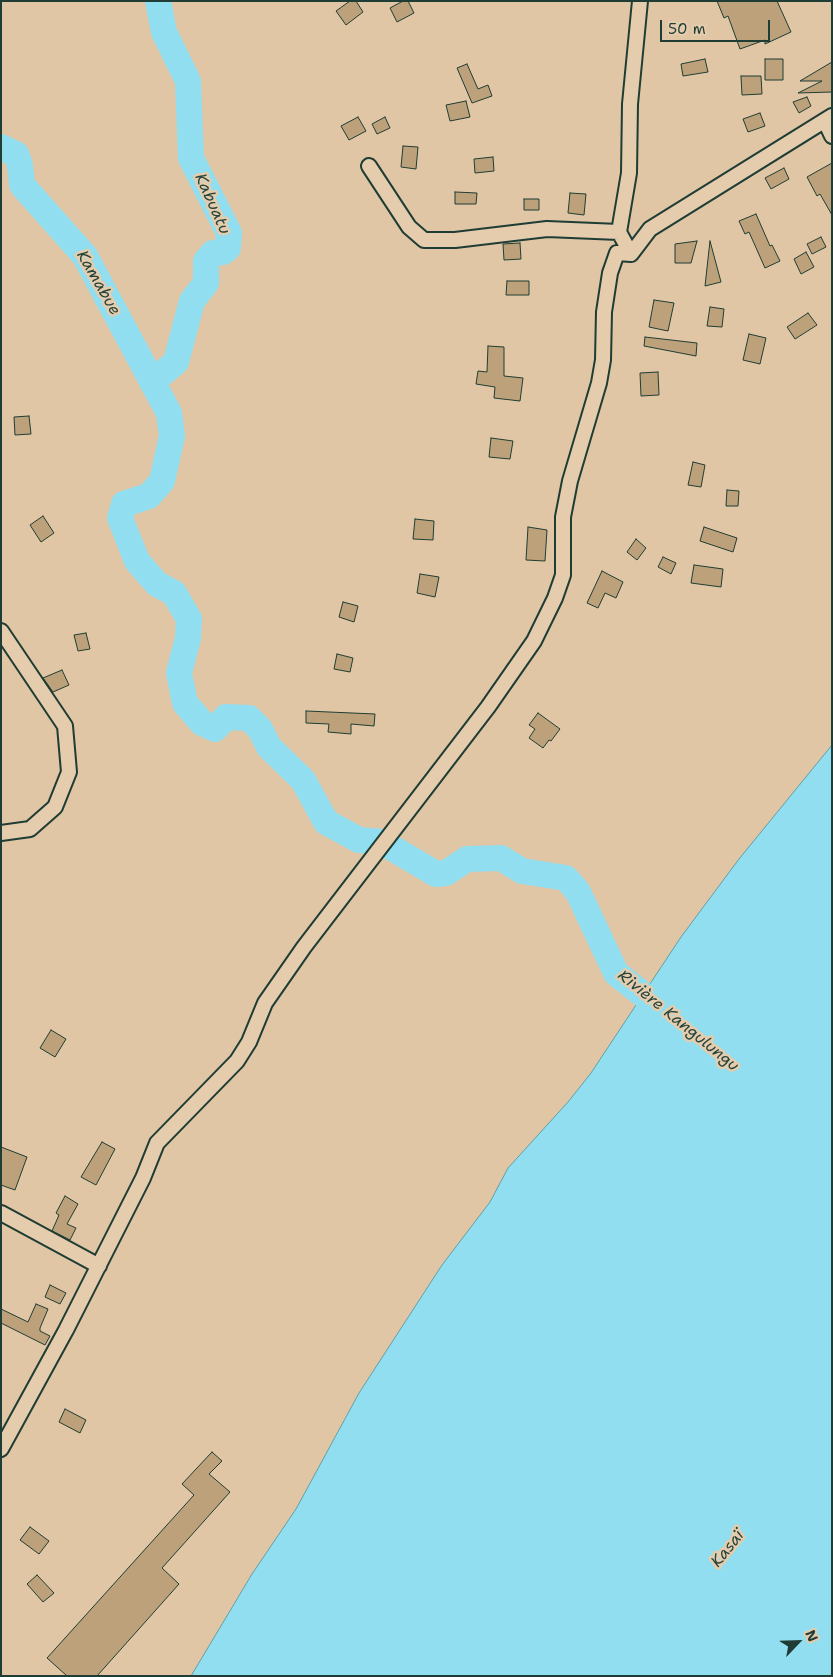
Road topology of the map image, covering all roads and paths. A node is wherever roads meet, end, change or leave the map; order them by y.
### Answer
1 (640, 1) edge
2 (828, 119) edge
3 (832, 136) edge
4 (369, 166) dead end
5 (619, 232) junction
6 (631, 254) junction
7 (1, 632) edge
8 (1, 833) edge
9 (1, 1213) edge
10 (99, 1266) junction
11 (1, 1449) edge

1 - 5 street
2 - 3 street
2 - 6 street
4 - 5 street
5 - 6 street
6 - 10 street
7 - 8 street
9 - 10 street
10 - 11 street

